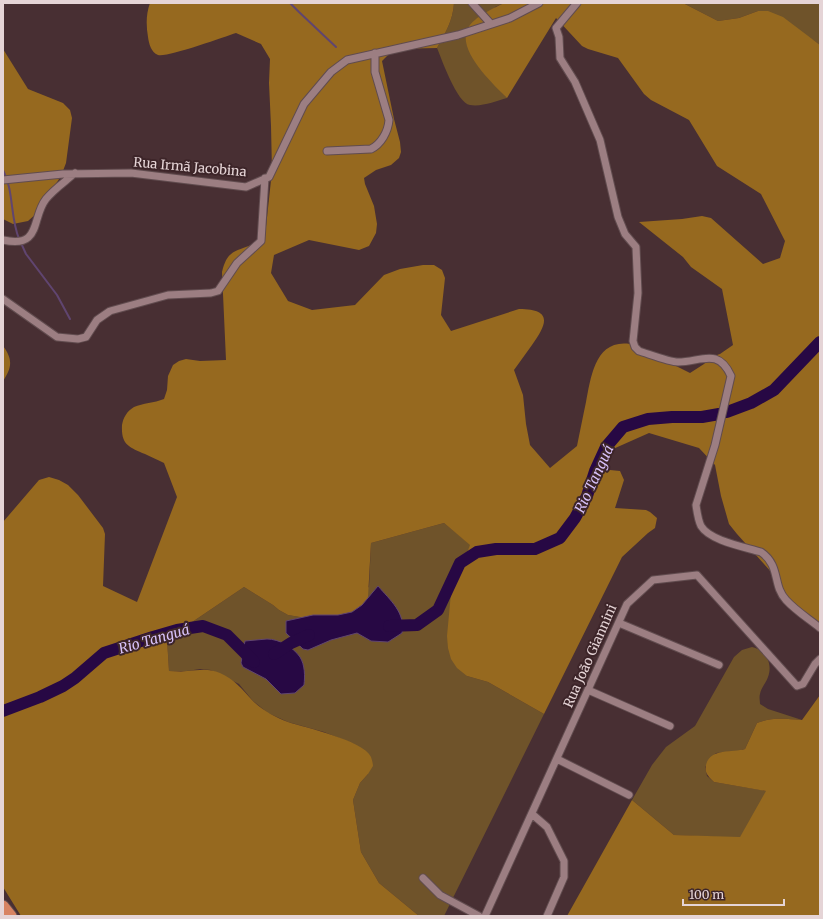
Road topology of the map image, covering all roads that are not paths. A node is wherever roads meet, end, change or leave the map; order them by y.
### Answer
1 (472, 3) edge
2 (539, 3) edge
3 (577, 3) edge
4 (491, 24) junction
5 (375, 53) junction
6 (327, 151) dead end
7 (75, 174) junction
8 (265, 178) junction
9 (3, 180) edge
10 (3, 240) edge
11 (3, 299) edge
12 (618, 623) junction
13 (820, 628) edge
14 (820, 659) edge
15 (718, 665) dead end
16 (588, 690) junction
17 (670, 726) dead end
18 (557, 759) junction
19 (629, 795) dead end
20 (532, 814) junction
21 (423, 878) dead end
22 (3, 906) edge
23 (11, 916) edge
24 (479, 916) edge
25 (485, 916) edge
26 (547, 916) edge

1 - 4 street
2 - 4 street, Rua Irmã Jacobina
3 - 13 street
4 - 5 street, Rua Irmã Jacobina
5 - 6 street
5 - 8 street, Rua Irmã Jacobina
7 - 8 street, Rua Irmã Jacobina
7 - 9 street, Rua Irmã Jacobina
7 - 10 street
8 - 11 street
12 - 14 street, Rua João Giannini
12 - 15 street
12 - 16 street, Rua João Giannini
16 - 17 street
16 - 18 street, Rua João Giannini
18 - 19 street
18 - 20 street, Rua João Giannini
20 - 25 street, Rua João Giannini
20 - 26 street
21 - 24 street
22 - 23 highway

